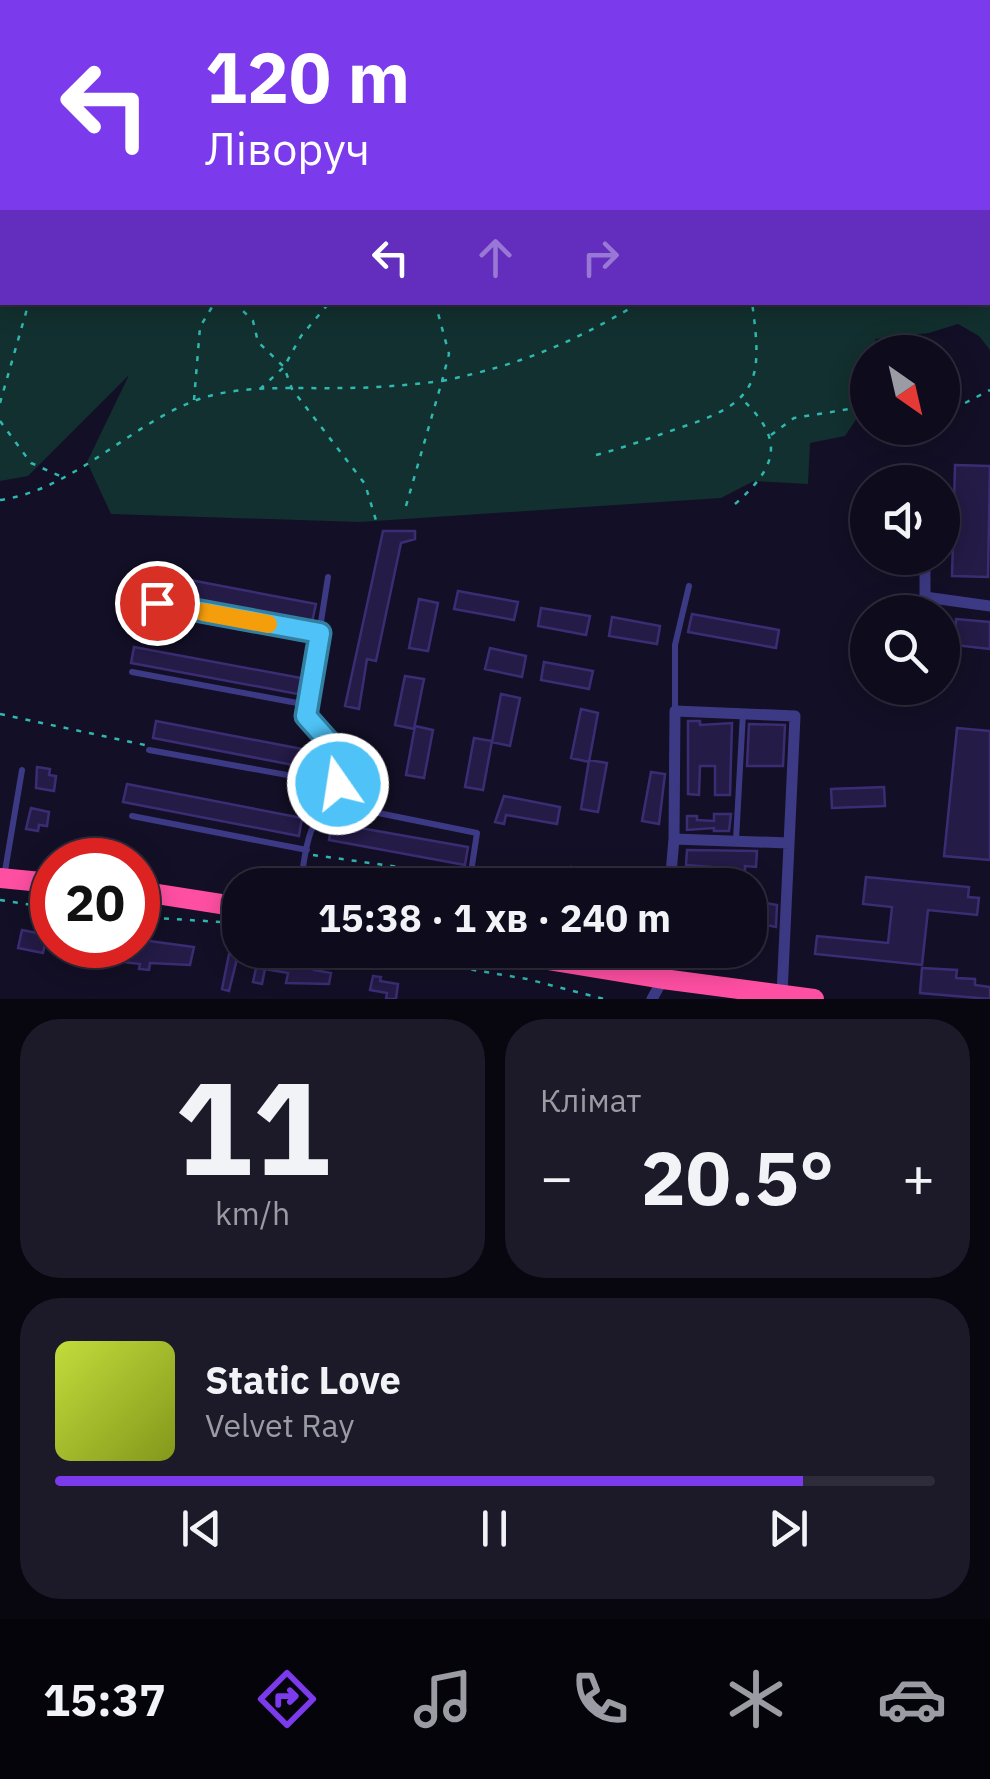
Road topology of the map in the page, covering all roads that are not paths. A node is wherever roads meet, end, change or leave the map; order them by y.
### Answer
1 (925, 575) edge
2 (328, 577) dead end
3 (689, 586) dead end
4 (157, 603) dead end
5 (990, 606) edge
6 (320, 633) junction
7 (132, 672) dead end
8 (308, 705) junction
9 (675, 710) junction
10 (742, 713) junction
11 (150, 750) road end
12 (22, 770) dead end
13 (338, 784) junction
14 (334, 804) junction
15 (132, 816) dead end
16 (674, 840) junction
17 (736, 842) junction
18 (789, 843) junction
19 (307, 852) junction
20 (304, 868) edge
21 (472, 868) edge
22 (672, 868) edge
23 (2, 878) edge
24 (30, 881) edge
25 (160, 894) edge
26 (222, 904) edge
27 (596, 968) edge
28 (663, 968) edge
29 (662, 979) junction
30 (782, 994) junction
31 (652, 999) edge
32 (814, 999) edge

1 - 5 street
2 - 6 lane
3 - 9 lane
4 - 6 lane
6 - 8 lane
7 - 8 lane
8 - 13 lane
9 - 10 street
9 - 16 street
10 - 17 lane
10 - 18 street
11 - 13 lane
12 - 23 lane
13 - 14 lane
14 - 19 lane
14 - 21 lane
15 - 19 lane
16 - 17 street
16 - 22 street
17 - 18 street
18 - 30 street
19 - 20 lane
23 - 24 highway
25 - 26 highway
27 - 29 highway
28 - 29 street
29 - 30 highway
29 - 31 street
30 - 32 highway

